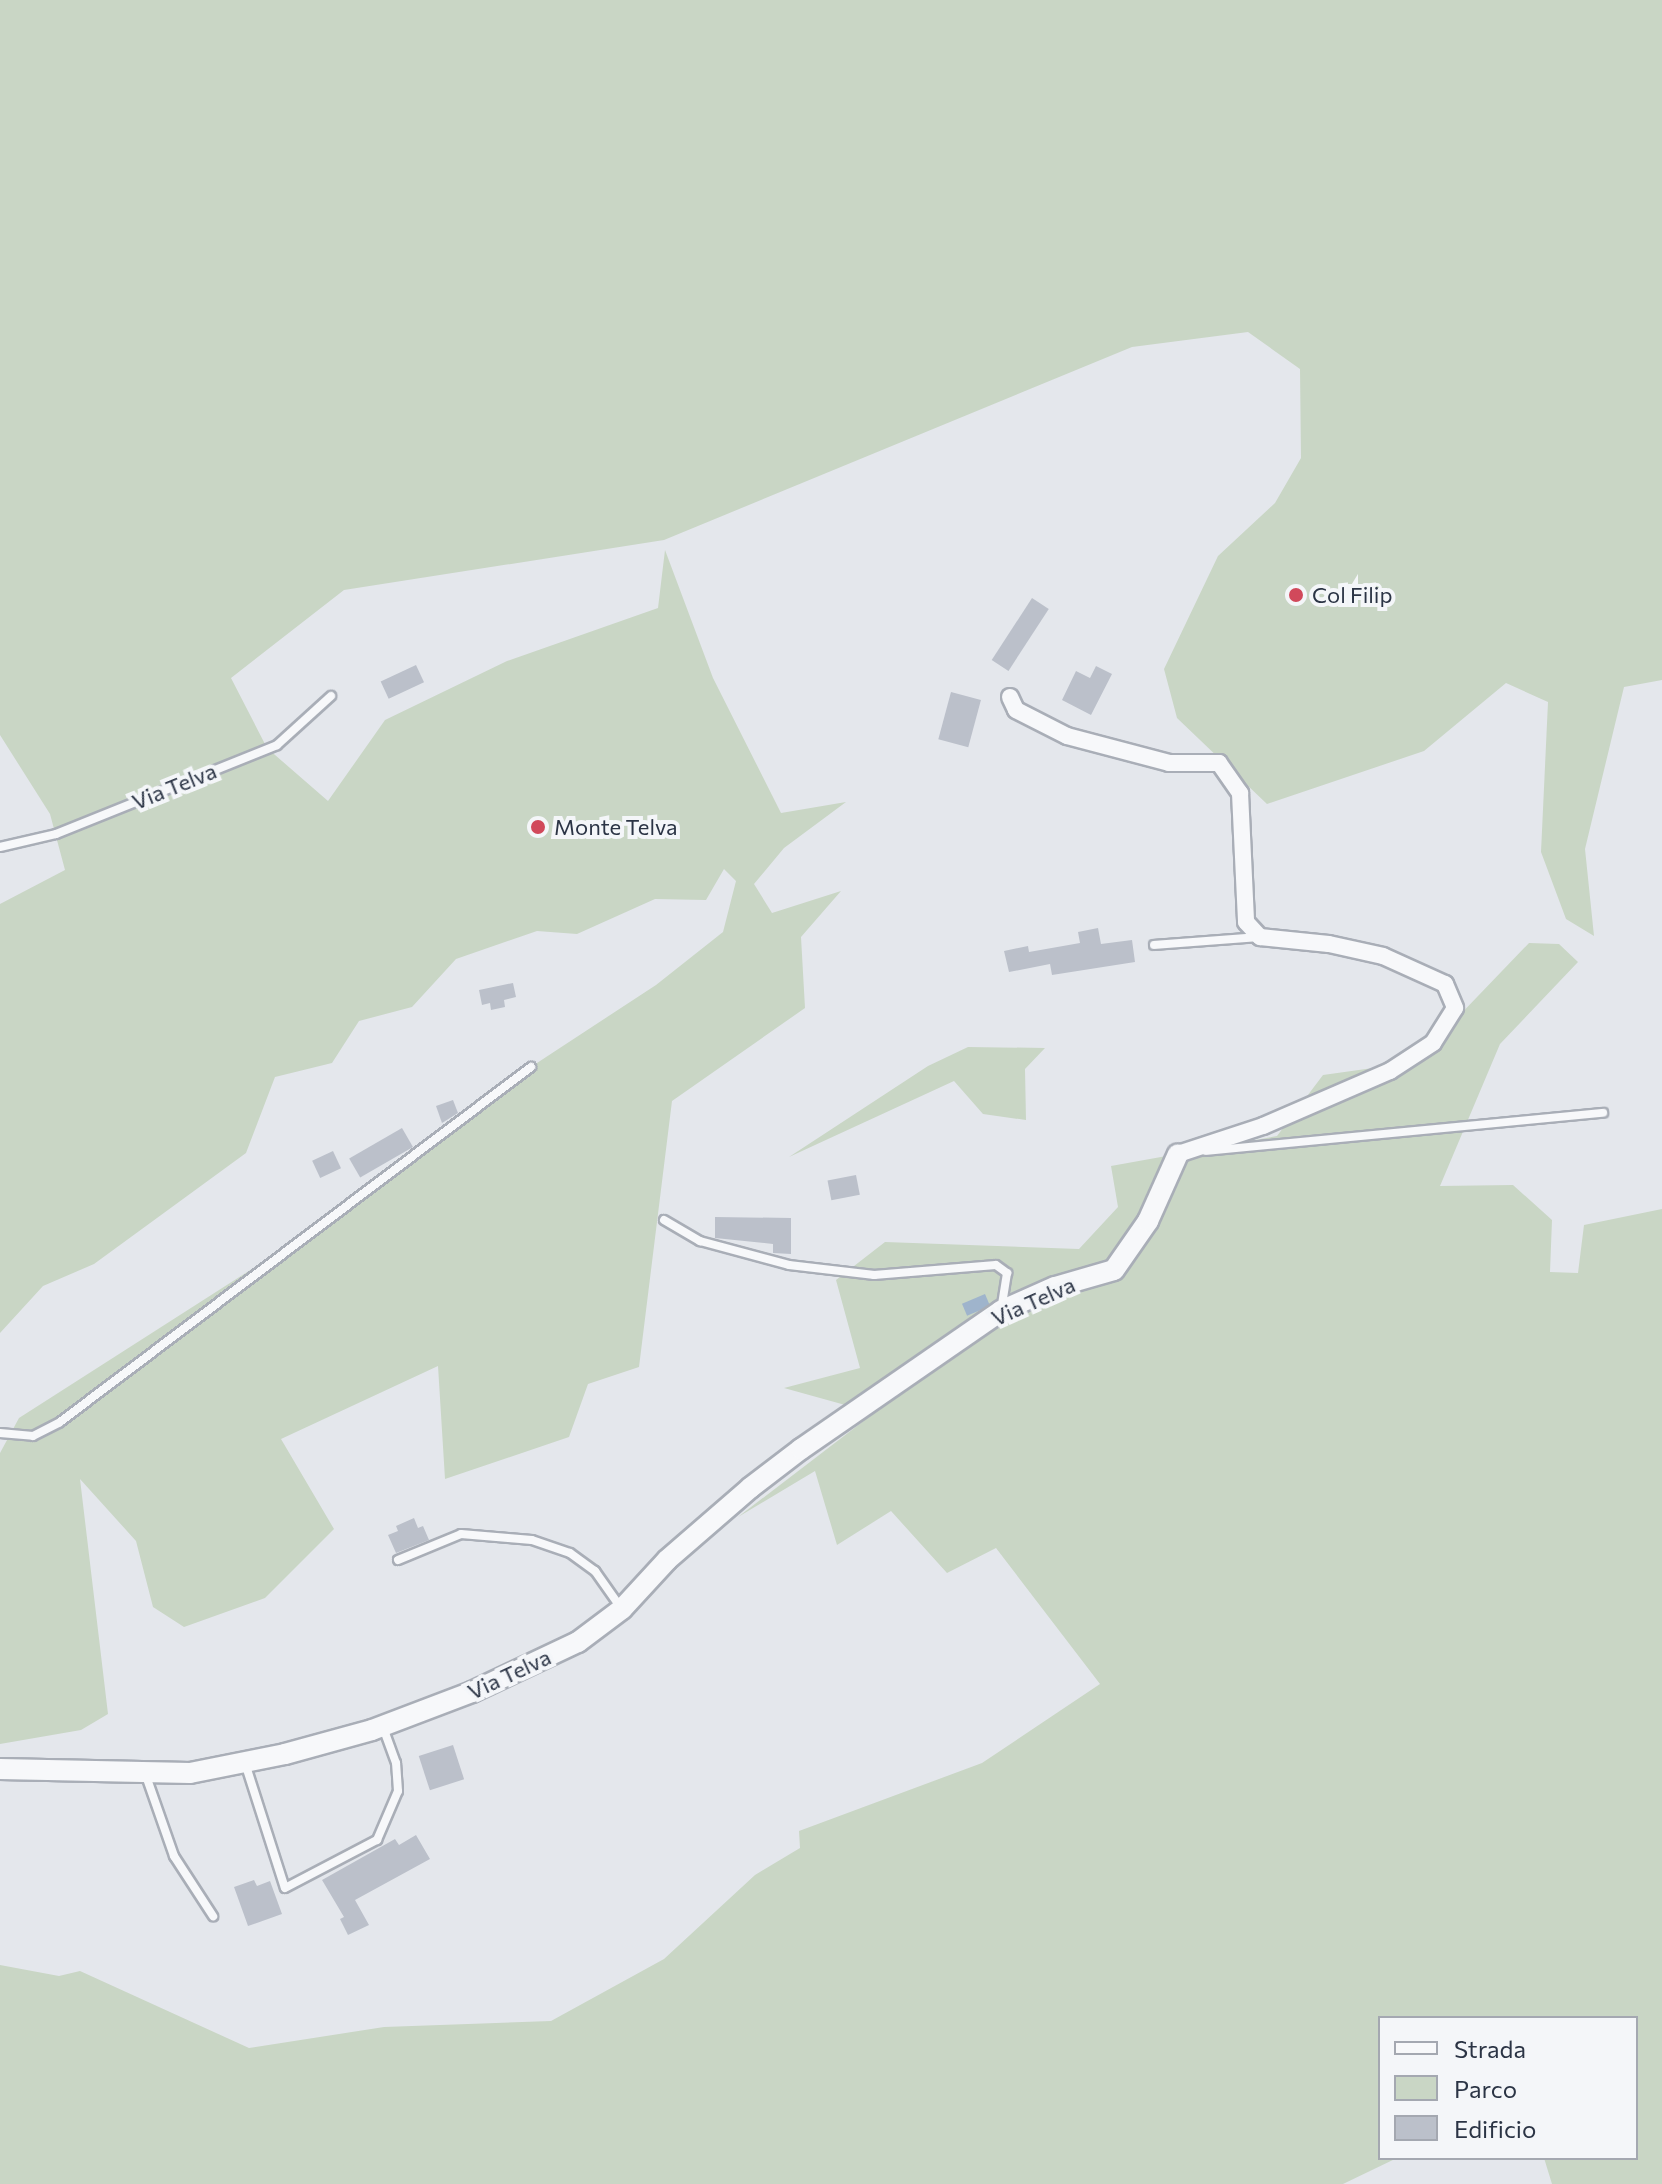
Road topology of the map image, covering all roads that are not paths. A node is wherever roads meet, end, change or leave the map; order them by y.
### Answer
1 (331, 696) dead end
2 (1010, 697) dead end
3 (0, 847) edge
4 (1260, 937) junction
5 (1154, 945) dead end
6 (531, 1067) dead end
7 (1603, 1113) dead end
8 (1178, 1154) junction
9 (664, 1220) dead end
10 (1001, 1311) junction
11 (0, 1433) edge
12 (398, 1560) dead end
13 (622, 1609) junction
14 (383, 1725) junction
15 (245, 1762) junction
16 (0, 1769) edge
17 (145, 1772) junction
18 (213, 1916) dead end

1 - 3 lane, Via Telva
2 - 4 street
4 - 5 lane
4 - 8 street
6 - 11 lane
7 - 8 lane
8 - 10 street, Via Telva
9 - 10 lane
10 - 13 street, Via Telva
12 - 13 lane
13 - 14 street, Via Telva
14 - 15 street, Via Telva
14 - 15 lane
15 - 17 street, Via Telva
16 - 17 street, Via Telva
17 - 18 lane

